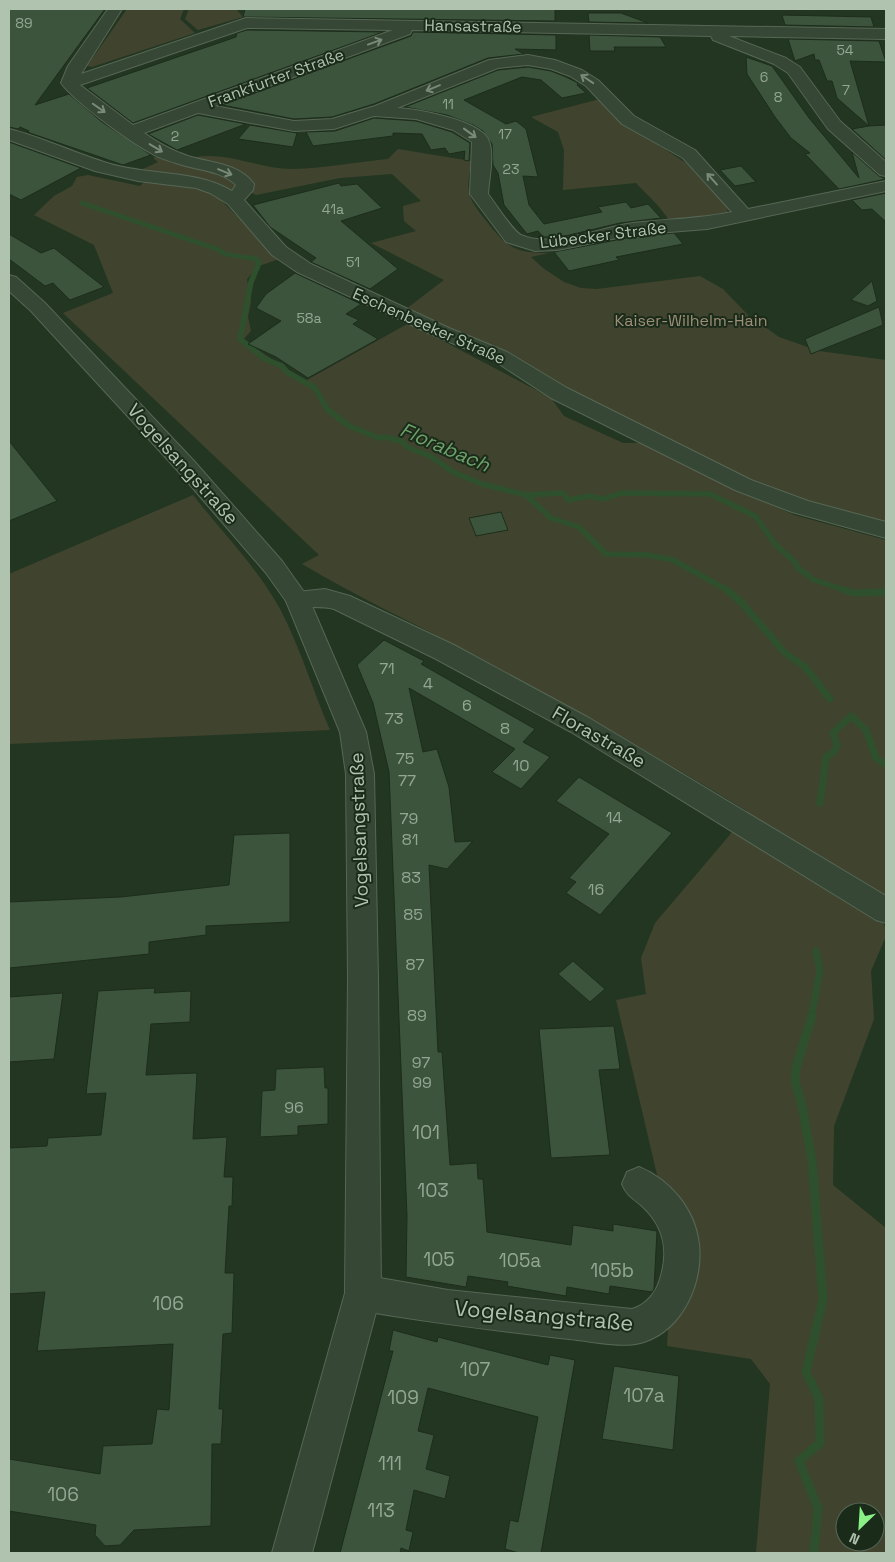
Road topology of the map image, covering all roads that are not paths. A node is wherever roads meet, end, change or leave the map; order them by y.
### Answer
1 (115, 9) edge
2 (421, 25) junction
3 (706, 30) junction
4 (886, 34) edge
5 (69, 83) junction
6 (194, 108) junction
7 (373, 112) junction
8 (132, 131) junction
9 (9, 134) edge
10 (886, 171) edge
11 (886, 186) edge
12 (234, 200) junction
13 (744, 215) junction
14 (9, 281) edge
15 (886, 530) edge
16 (297, 599) junction
17 (886, 911) edge
18 (639, 1184) dead end
19 (363, 1293) junction
20 (292, 1553) edge

1 - 5 street
2 - 3 street, Hansastraße
2 - 5 street, Hansastraße
6 -> 2 street, Frankfurter Straße
3 - 4 street, Hansastraße
3 - 10 street
5 -> 8 street
6 - 7 street, Lübecker Straße
6 - 8 street, Frankfurter Straße
13 -> 7 street
7 -> 13 street, Lübecker Straße
8 -> 12 street
9 - 12 street, Eschenbeeker Straße
11 - 13 street, Lübecker Straße
12 - 15 street, Eschenbeeker Straße
14 - 16 street, Vogelsangstraße
16 - 17 street, Florastraße
16 - 19 street, Vogelsangstraße
18 - 19 street, Vogelsangstraße
19 - 20 street, Vogelsangstraße

